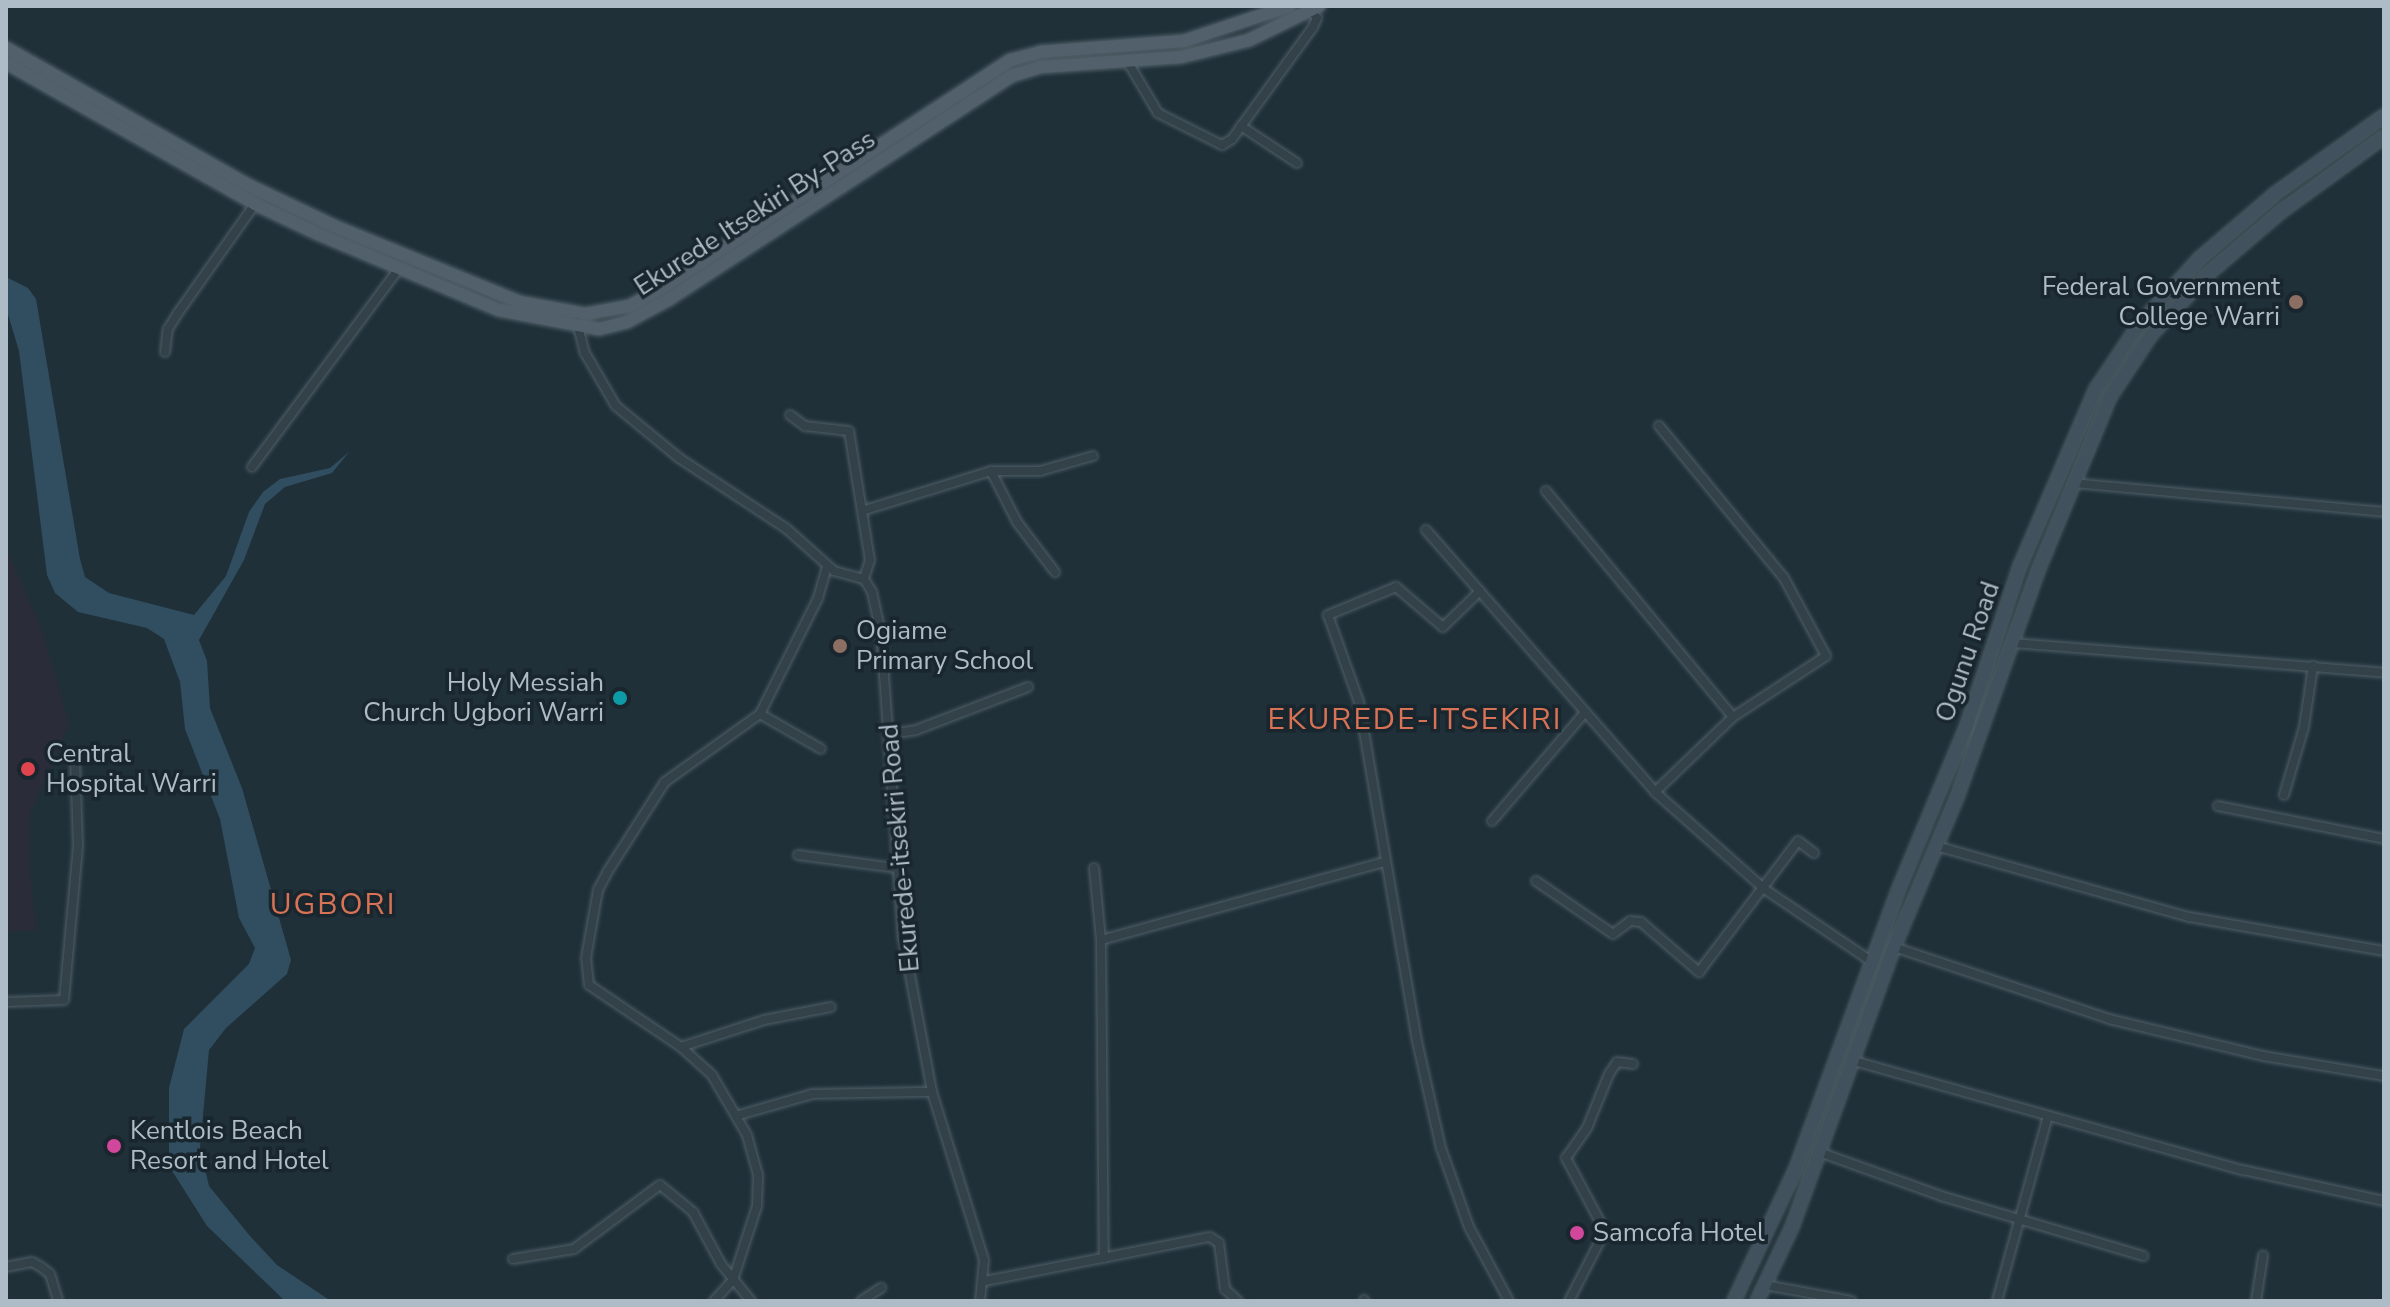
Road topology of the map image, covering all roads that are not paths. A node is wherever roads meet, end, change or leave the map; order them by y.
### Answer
1 (1289, 6) edge
2 (1315, 9) edge
3 (6, 48) edge
4 (6, 63) edge
5 (1129, 64) junction
6 (2384, 116) edge
7 (1241, 126) junction
8 (2384, 137) edge
9 (1297, 163) dead end
10 (255, 204) junction
11 (398, 270) junction
12 (575, 313) junction
13 (577, 328) junction
14 (165, 352) dead end
15 (790, 415) dead end
16 (1659, 426) dead end
17 (1093, 456) dead end
18 (252, 467) dead end
19 (991, 471) junction
20 (2073, 483) junction
21 (1546, 491) dead end
22 (865, 510) junction
23 (2384, 512) edge
24 (1426, 530) dead end
25 (827, 566) junction
26 (1055, 572) dead end
27 (864, 579) junction
28 (1480, 591) junction
29 (2014, 643) junction
30 (2313, 666) junction
31 (2384, 673) edge
32 (1028, 687) dead end
33 (760, 714) junction
34 (1583, 715) junction
35 (1733, 717) junction
36 (889, 734) junction
37 (821, 749) dead end
38 (75, 760) dead end
39 (1655, 792) junction
40 (2284, 795) dead end
41 (2218, 806) dead end
42 (1492, 821) dead end
43 (2384, 839) edge
44 (1936, 846) junction
45 (1814, 853) dead end
46 (798, 855) dead end
47 (1385, 862) junction
48 (896, 868) junction
49 (1094, 868) dead end
50 (1536, 881) dead end
51 (1763, 888) junction
52 (1101, 940) junction
53 (1894, 947) junction
54 (2384, 951) edge
55 (1871, 961) junction
56 (6, 1002) edge
57 (831, 1007) dead end
58 (1854, 1011) junction
59 (1870, 1015) junction
60 (681, 1047) junction
61 (1854, 1061) junction
62 (1633, 1064) dead end
63 (2384, 1076) edge
64 (932, 1092) junction
65 (739, 1115) junction
66 (2048, 1116) junction
67 (1819, 1152) junction
68 (2384, 1201) edge
69 (2019, 1219) junction
70 (2143, 1256) dead end
71 (2263, 1256) dead end
72 (1104, 1258) junction
73 (513, 1259) dead end
74 (6, 1267) edge
75 (733, 1280) junction
76 (985, 1281) junction
77 (1765, 1285) junction
78 (881, 1288) dead end
79 (58, 1301) edge
80 (714, 1301) edge
81 (751, 1301) edge
82 (861, 1301) edge
83 (980, 1301) edge
84 (1238, 1301) edge
85 (1509, 1301) edge
86 (1569, 1301) edge
87 (1734, 1301) edge
88 (1757, 1301) edge
89 (1852, 1301) edge
90 (1997, 1301) edge
91 (2256, 1301) edge

1 - 12 main road, Ekurede Itsekiri By-Pass
2 - 5 main road, Ekurede Itsekiri By-Pass
2 - 7 street
3 - 12 main road, Ekurede Itsekiri By-Pass
4 - 10 main road, Ekurede Itsekiri By-Pass
5 - 7 street
5 - 13 main road, Ekurede Itsekiri By-Pass
6 - 55 main road, Ogunu Road
7 - 9 street
8 - 20 main road, Ogunu Road
10 - 11 main road, Ekurede Itsekiri By-Pass
10 - 14 street
11 - 13 main road, Ekurede Itsekiri By-Pass
11 - 18 street
12 - 13 street
13 - 25 street
15 - 22 street
16 - 35 street
17 - 19 street
19 - 22 street
19 - 26 street
20 - 23 street
20 - 29 main road, Ogunu Road
21 - 35 street
22 - 27 street
24 - 28 street
25 - 27 street
25 - 33 street
27 - 36 street, Ekurede-itsekiri Road
28 - 34 street
28 - 47 street
29 - 30 street
29 - 44 main road, Ogunu Road
30 - 31 street
30 - 40 street
32 - 36 street
33 - 37 street
33 - 60 street
34 - 39 street
34 - 42 street
35 - 39 street
36 - 48 street, Ekurede-itsekiri Road
38 - 56 street
39 - 51 street
41 - 43 street
44 - 53 main road, Ogunu Road
44 - 54 street
45 - 51 street
46 - 48 street
47 - 52 street
47 - 85 street
48 - 64 street, Ekurede-itsekiri Road
49 - 52 street
50 - 51 street
51 - 55 street
52 - 72 street
53 - 59 main road, Ogunu Road
53 - 63 street
55 - 58 main road, Ogunu Road
57 - 60 street
58 - 59 main road
58 - 87 main road, Ogunu Road
59 - 61 main road, Ogunu Road
60 - 65 street
61 - 66 street
61 - 67 main road, Ogunu Road
62 - 86 street
64 - 65 street
64 - 76 street, Ekurede-itsekiri Road
65 - 75 street
66 - 68 street
66 - 69 street
67 - 69 street
67 - 77 main road, Ogunu Road
69 - 70 street
69 - 90 street
71 - 91 street
72 - 76 street
72 - 84 street
73 - 75 street
74 - 79 street
75 - 80 street
75 - 81 street
76 - 83 street, Ekurede-itsekiri Road
77 - 88 main road, Ogunu Road
77 - 89 street
78 - 82 street

